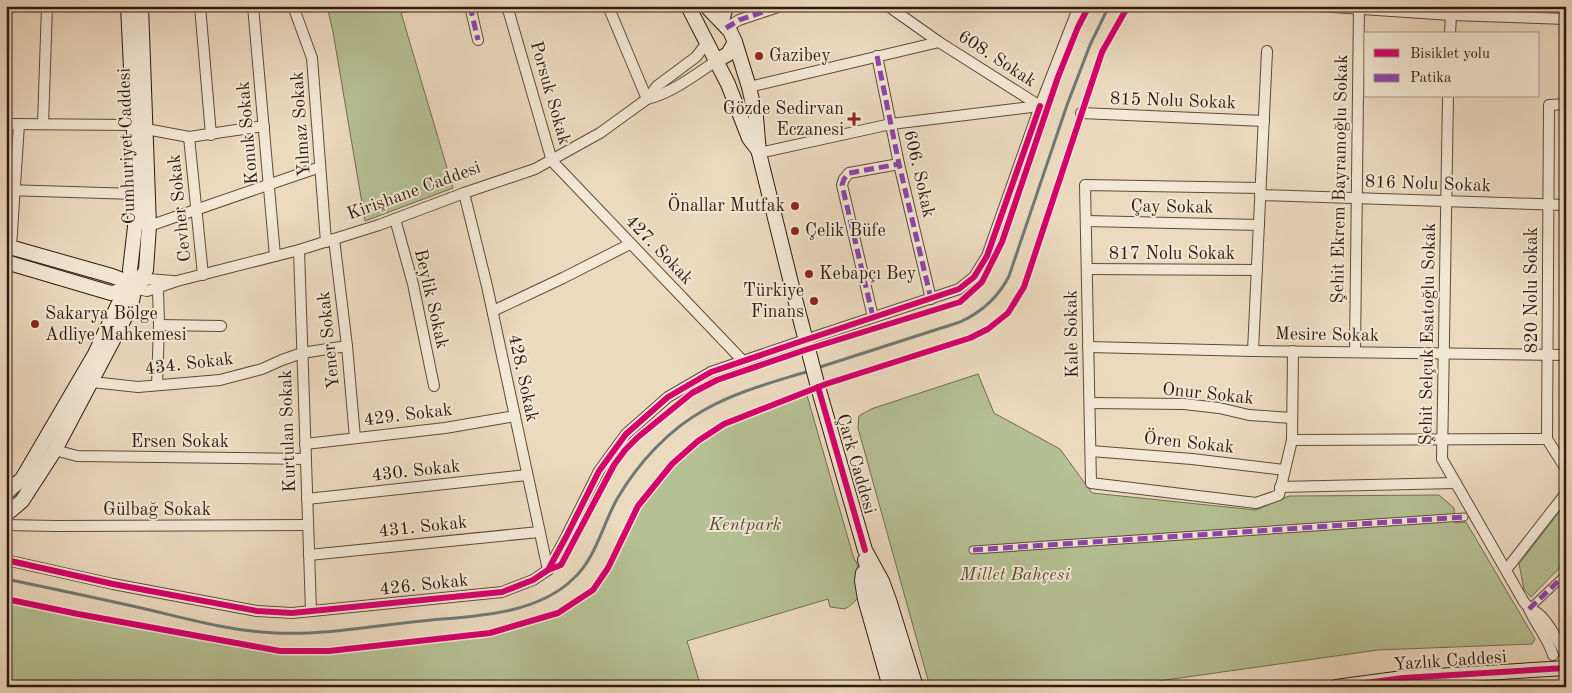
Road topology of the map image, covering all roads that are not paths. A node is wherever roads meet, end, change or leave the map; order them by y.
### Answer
1 (47, 6) edge
2 (128, 6) edge
3 (141, 6) edge
4 (200, 6) edge
5 (253, 6) edge
6 (293, 6) edge
7 (470, 6) edge
8 (507, 6) edge
9 (608, 6) edge
10 (688, 6) edge
11 (706, 6) edge
12 (727, 6) edge
13 (782, 6) edge
14 (888, 6) edge
15 (1079, 6) edge
16 (1318, 6) edge
17 (1358, 8) edge
18 (1395, 9) edge
19 (1450, 15) junction
20 (1566, 19) edge
21 (725, 26) junction
22 (1450, 32) edge
23 (478, 40) dead end
24 (735, 42) junction
25 (940, 42) junction
26 (706, 44) junction
27 (1267, 51) dead end
28 (877, 56) junction
29 (716, 61) junction
30 (750, 88) junction
31 (1448, 98) edge
32 (648, 99) junction
33 (1566, 104) edge
34 (1040, 106) junction
35 (1081, 113) dead end
36 (1264, 120) junction
37 (6, 124) edge
38 (19, 124) junction
39 (43, 124) junction
40 (891, 124) junction
41 (264, 126) junction
42 (140, 127) junction
43 (211, 135) junction
44 (190, 137) junction
45 (759, 153) junction
46 (552, 161) junction
47 (899, 164) junction
48 (320, 168) junction
49 (268, 185) junction
50 (1085, 185) joint
51 (11, 190) edge
52 (1260, 192) junction
53 (464, 193) junction
54 (136, 194) junction
55 (1356, 198) junction
56 (1446, 201) junction
57 (1549, 204) junction
58 (1566, 205) edge
59 (196, 210) junction
60 (395, 219) junction
61 (1086, 222) junction
62 (1259, 224) junction
63 (148, 226) junction
64 (330, 240) junction
65 (630, 244) junction
66 (9, 246) edge
67 (299, 250) junction
68 (275, 256) junction
69 (6, 262) edge
70 (1087, 269) junction
71 (1256, 270) junction
72 (203, 275) junction
73 (177, 281) junction
74 (133, 286) junction
75 (158, 288) junction
76 (931, 298) junction
77 (493, 311) junction
78 (873, 317) junction
79 (159, 325) junction
80 (221, 326) dead end
81 (807, 344) junction
82 (347, 346) junction
83 (1088, 346) junction
84 (1253, 351) junction
85 (1293, 351) junction
86 (1355, 352) junction
87 (1443, 353) junction
88 (302, 354) junction
89 (1548, 354) junction
90 (1566, 355) edge
91 (743, 361) junction
92 (92, 382) junction
93 (157, 384) junction
94 (434, 386) dead end
95 (1090, 403) junction
96 (515, 416) junction
97 (1292, 418) junction
98 (355, 438) junction
99 (1442, 439) junction
100 (1547, 439) junction
101 (1292, 440) junction
102 (305, 444) junction
103 (55, 450) junction
104 (1091, 450) junction
105 (306, 459) junction
106 (1566, 469) edge
107 (1284, 470) junction
108 (527, 475) junction
109 (1456, 483) junction
110 (1280, 487) junction
111 (6, 493) edge
112 (1566, 493) edge
113 (307, 499) junction
114 (7, 514) edge
115 (1469, 516) junction
116 (308, 525) junction
117 (540, 532) junction
118 (973, 550) dead end
119 (309, 555) junction
120 (865, 556) junction
121 (6, 560) edge
122 (548, 570) junction
123 (1506, 570) junction
124 (1566, 574) edge
125 (1529, 609) junction
126 (311, 611) junction
127 (1553, 655) dead end
128 (1565, 661) edge
129 (1368, 684) edge
130 (890, 687) edge
131 (904, 687) edge
132 (916, 687) edge
133 (1336, 687) edge

1 - 39 street
2 - 42 main road, Cumhuriyet Caddesi
3 - 42 main road, Cumhuriyet Caddesi
4 - 43 street
5 - 41 street, Konuk Sokak
6 - 48 street, Yılmaz Sokak
7 - 23 street
8 - 46 street, Porsuk Sokak
9 - 32 street
10 - 26 main road, Çark Caddesi
11 - 21 main road, Çark Caddesi
12 - 21 street
13 - 21 street
14 - 25 street, 608. Sokak
15 - 34 street
16 - 17 street
17 - 18 street
17 - 55 street, Şehit Ekrem Bayramoğlu Sokak
18 - 19 street
19 - 20 street
19 - 22 street
21 - 24 main road, Çark Caddesi
21 - 26 main road
24 - 29 main road
24 - 30 main road, Çark Caddesi
25 - 28 street
25 - 34 street, 608. Sokak
26 - 29 main road, Çark Caddesi
26 - 32 street, Kirişhane Caddesi
27 - 36 street
28 - 30 street
28 - 40 street, 606. Sokak
29 - 32 street, Kirişhane Caddesi
29 - 45 main road, Çark Caddesi
30 - 45 main road, Çark Caddesi
31 - 56 street, Şehit Selçuk Esatoğlu Sokak
32 - 46 street, Kirişhane Caddesi
33 - 57 street, 820 Nolu Sokak
34 - 40 street
34 - 76 street
35 - 36 street, 815 Nolu Sokak
36 - 52 street
37 - 38 street
38 - 39 street
38 - 51 street
39 - 42 street
40 - 45 street
40 - 47 street, 606. Sokak
41 - 43 street
41 - 49 street, Konuk Sokak
42 - 44 street
42 - 54 main road, Cumhuriyet Caddesi
42 - 63 main road, Cumhuriyet Caddesi
43 - 44 street
44 - 59 street, Cevher Sokak
45 - 81 main road, Çark Caddesi
46 - 53 street, Kirişhane Caddesi
46 - 65 street, 427. Sokak
47 - 76 street, 606. Sokak
47 - 78 street
48 - 49 street
48 - 64 street, Yılmaz Sokak
49 - 59 street
49 - 68 street, Konuk Sokak
50 - 52 street, 816 Nolu Sokak
50 - 61 street, Kale Sokak
51 - 54 street
51 - 66 street
52 - 55 street, 816 Nolu Sokak
52 - 62 street
53 - 60 street, Kirişhane Caddesi
53 - 77 street, 428. Sokak
54 - 74 main road, Cumhuriyet Caddesi
55 - 56 street, 816 Nolu Sokak
55 - 86 street, Şehit Ekrem Bayramoğlu Sokak
56 - 57 street, 816 Nolu Sokak
56 - 87 street, Şehit Selçuk Esatoğlu Sokak
57 - 58 street, 816 Nolu Sokak
57 - 89 street, 820 Nolu Sokak
59 - 63 street
59 - 72 street, Cevher Sokak
60 - 64 street, Kirişhane Caddesi
60 - 94 street, Beylik Sokak
61 - 62 street, Çay Sokak
61 - 70 street, Kale Sokak
62 - 71 street
63 - 74 main road, Cumhuriyet Caddesi
64 - 67 street, Kirişhane Caddesi
64 - 82 street, Yener Sokak
65 - 77 street
65 - 91 street, 427. Sokak
66 - 74 main road, Kirişhane Caddesi
67 - 68 street, Kirişhane Caddesi
67 - 88 street, Kurtulan Sokak
68 - 72 street, Kirişhane Caddesi
69 - 74 main road, Kirişhane Caddesi
70 - 71 street, 817 Nolu Sokak
70 - 83 street, Kale Sokak
71 - 84 street
72 - 73 street, Kirişhane Caddesi
73 - 74 street, Kirişhane Caddesi
73 - 75 street, Kirişhane Caddesi
74 - 75 street, Kirişhane Caddesi
74 - 92 main road
74 - 111 main road
75 - 79 street
76 - 78 street
77 - 96 street, 428. Sokak
78 - 81 street
79 - 80 street
79 - 93 street
81 - 91 street
81 - 120 main road, Çark Caddesi
82 - 88 street, 434. Sokak
82 - 98 street, Yener Sokak
83 - 84 street, Mesire Sokak
83 - 95 street, Kale Sokak
84 - 85 street, Mesire Sokak
85 - 86 street, Mesire Sokak
85 - 97 street
86 - 87 street, Mesire Sokak
87 - 89 street, Mesire Sokak
87 - 99 street, Şehit Selçuk Esatoğlu Sokak
88 - 93 street, 434. Sokak
88 - 102 street, Kurtulan Sokak
89 - 90 street, Mesire Sokak
89 - 100 street, 820 Nolu Sokak
91 - 122 street
92 - 93 street, 434. Sokak
92 - 103 main road
95 - 97 street, Onur Sokak
95 - 104 street, Kale Sokak
96 - 98 street, 429. Sokak
96 - 108 street, 428. Sokak
97 - 101 street
98 - 102 street, 429. Sokak
99 - 100 street
99 - 101 street
99 - 109 street, Şehit Selçuk Esatoğlu Sokak
100 - 106 street
101 - 107 street
102 - 105 street, Kurtulan Sokak
103 - 105 street, Ersen Sokak
103 - 114 main road
104 - 107 street, Ören Sokak
104 - 110 street, Kale Sokak
105 - 113 street, Kurtulan Sokak
107 - 110 street
108 - 113 street, 430. Sokak
108 - 117 street, 428. Sokak
109 - 110 street
109 - 115 street, Şehit Selçuk Esatoğlu Sokak
112 - 123 street
113 - 116 street, Kurtulan Sokak
114 - 116 street, Gülbağ Sokak
115 - 118 street
115 - 123 street, Şehit Selçuk Esatoğlu Sokak
116 - 119 street, Kurtulan Sokak
117 - 119 street, 431. Sokak
117 - 122 street, 428. Sokak
119 - 126 street, Kurtulan Sokak
120 - 130 main road
120 - 131 main road, Çark Caddesi
120 - 132 main road, Çark Caddesi
121 - 126 street, 426. Sokak
122 - 126 street, 426. Sokak
123 - 125 street, Şehit Selçuk Esatoğlu Sokak
124 - 125 street
125 - 127 street
125 - 128 street, Şehit Selçuk Esatoğlu Sokak
128 - 129 main road, Yazlık Caddesi
129 - 133 main road, Yazlık Caddesi

